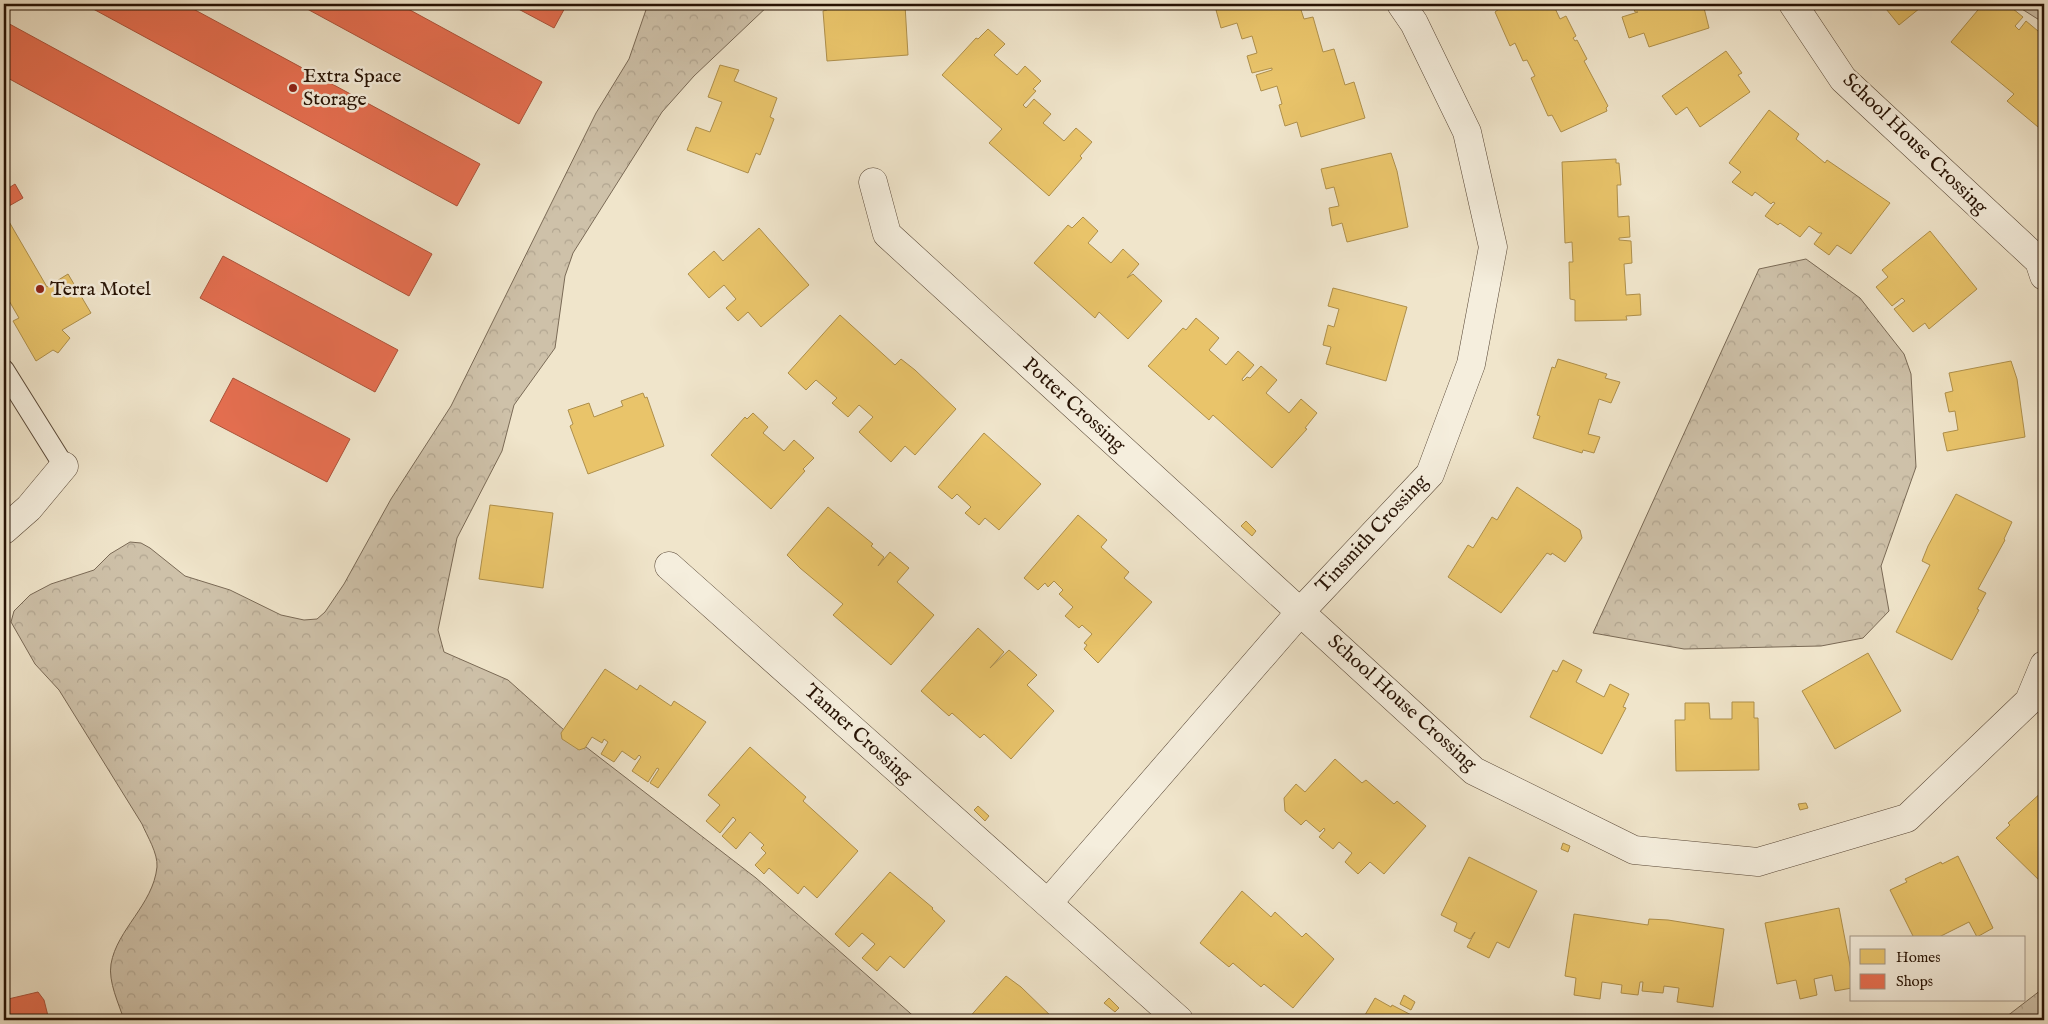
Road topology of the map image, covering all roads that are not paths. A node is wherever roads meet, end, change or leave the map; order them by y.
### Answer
1 (1401, 4) edge
2 (1793, 4) edge
3 (873, 182) dead end
4 (2044, 276) edge
5 (4, 370) edge
6 (64, 466) joint
7 (4, 530) edge
8 (669, 566) dead end
9 (1301, 611) junction
10 (2044, 664) edge
11 (1048, 903) junction
12 (1179, 1020) edge

1 - 9 street, Tinsmith Crossing
2 - 4 street, School House Crossing
3 - 9 street, Potter Crossing
5 - 6 lane
6 - 7 street
8 - 11 street, Tanner Crossing
9 - 10 street, School House Crossing
9 - 11 street, Tinsmith Crossing
11 - 12 street, Tanner Crossing

